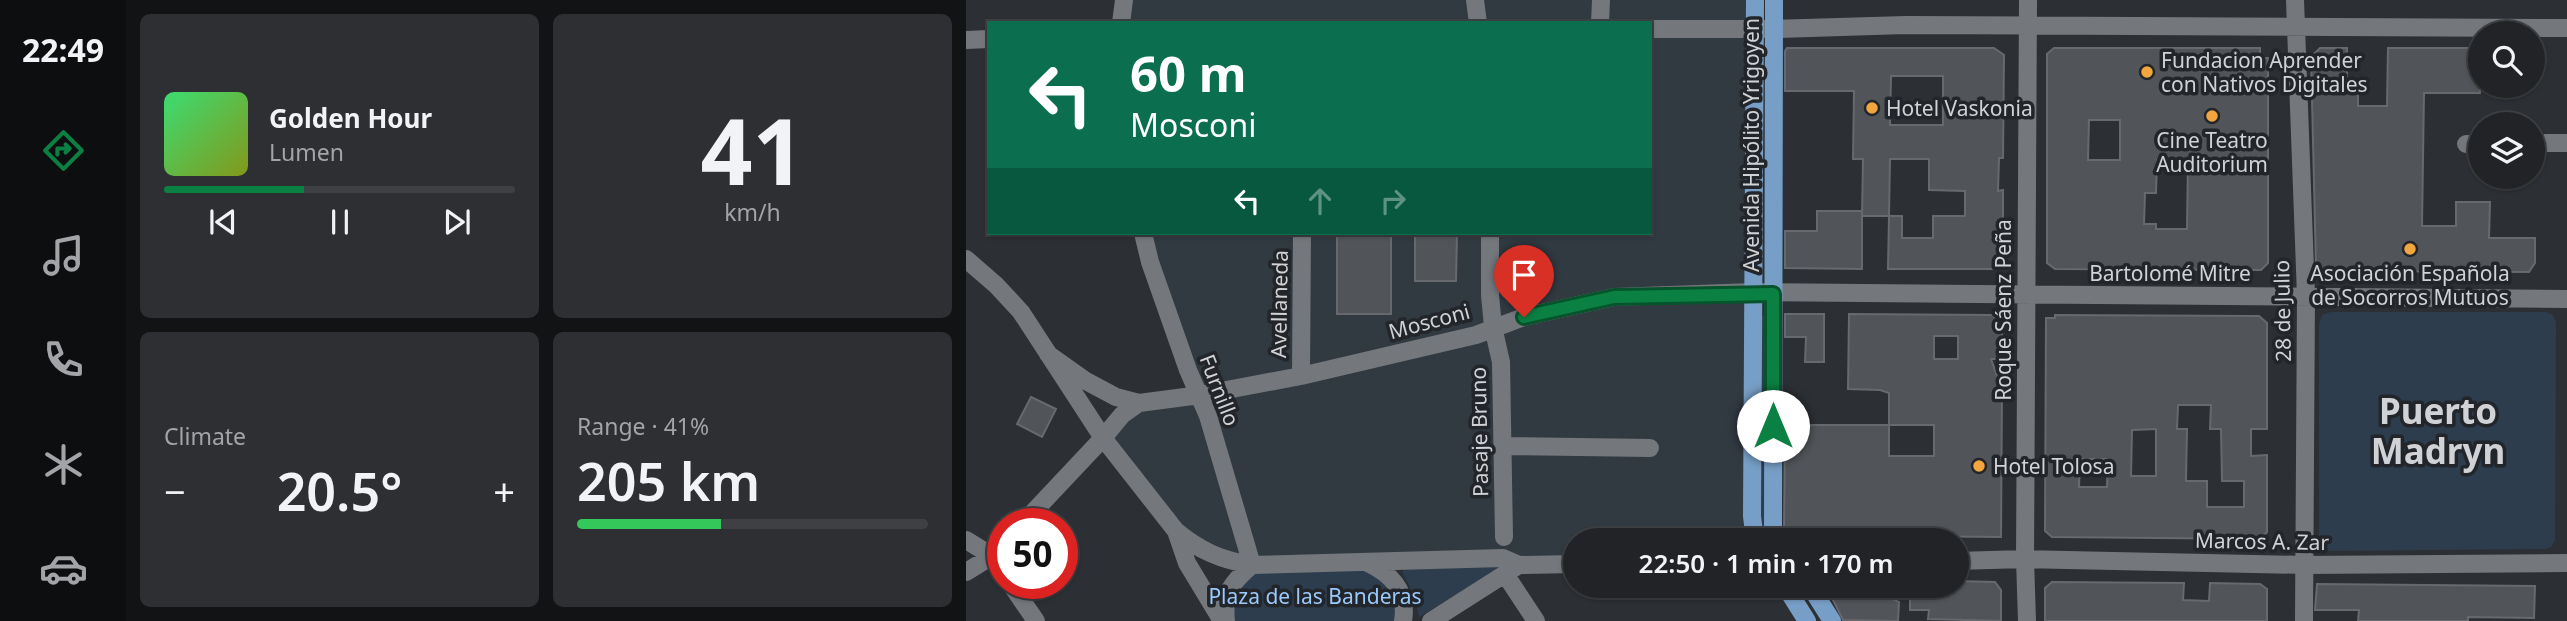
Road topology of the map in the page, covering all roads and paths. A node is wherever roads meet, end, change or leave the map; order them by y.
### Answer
1 (1124, 0) edge
2 (1475, 0) edge
3 (1601, 0) edge
4 (1755, 0) edge
5 (1774, 0) edge
6 (2028, 0) edge
7 (2295, 0) edge
8 (1121, 21) edge
9 (1478, 21) edge
10 (1600, 21) edge
11 (2028, 25) junction
12 (2295, 26) junction
13 (2567, 28) edge
14 (1652, 29) edge
15 (1755, 29) junction
16 (1774, 29) junction
17 (987, 39) edge
18 (966, 40) edge
19 (2567, 143) edge
20 (2545, 144) edge
21 (1143, 235) edge
22 (1302, 235) edge
23 (1490, 235) edge
24 (966, 259) edge
25 (1753, 292) junction
26 (1773, 294) junction
27 (2025, 296) junction
28 (2306, 296) junction
29 (2567, 299) edge
30 (1493, 327) junction
31 (1048, 354) junction
32 (1301, 376) junction
33 (1200, 395) junction
34 (1139, 403) junction
35 (1103, 438) junction
36 (1503, 446) junction
37 (1650, 448) dead end
38 (1037, 508) edge
39 (1753, 528) edge
40 (1773, 528) edge
41 (1176, 531) junction
42 (1504, 537) dead end
43 (966, 540) edge
44 (987, 547) edge
45 (987, 557) edge
46 (2025, 559) junction
47 (1969, 561) edge
48 (1366, 562) junction
49 (2567, 563) edge
50 (1252, 565) junction
51 (1563, 565) edge
52 (2305, 565) junction
53 (1512, 570) junction
54 (966, 572) edge
55 (1793, 598) edge
56 (1818, 598) edge
57 (1021, 599) edge
58 (1035, 621) edge
59 (1224, 621) edge
60 (1403, 621) edge
61 (1431, 621) edge
62 (1536, 621) edge
63 (1807, 621) edge
64 (1832, 621) edge
65 (2027, 621) edge
66 (2304, 621) edge

1 - 8 street
2 - 9 street
3 - 10 street
4 - 15 main road, Avenida Hipólito Yrigoyen
5 - 16 main road, Avenida Hipólito Yrigoyen
6 - 11 street, Roque Sáenz Peña
7 - 12 street, 28 de Julio
11 - 12 street
11 - 16 street
11 - 27 street, Roque Sáenz Peña
12 - 13 street
12 - 28 street, 28 de Julio
14 - 15 street
15 - 16 street
15 - 25 main road, Avenida Hipólito Yrigoyen
16 - 26 main road, Avenida Hipólito Yrigoyen
17 - 18 street
19 - 20 street
21 - 33 street, Furnillo
22 - 32 street, Avellaneda
23 - 30 street, Pasaje Bruno
24 - 31 street
25 - 26 street, Mosconi
25 - 30 street, Mosconi
25 - 39 main road, Avenida Hipólito Yrigoyen
26 - 27 street, Bartolomé Mitre
26 - 40 main road, Avenida Hipólito Yrigoyen
27 - 28 street, Bartolomé Mitre
27 - 46 street, Roque Sáenz Peña
28 - 29 street, Bartolomé Mitre
28 - 52 street, 28 de Julio
30 - 32 street, Mosconi
30 - 36 street, Pasaje Bruno
31 - 34 street, Mosconi
31 - 35 street
32 - 33 street, Mosconi
33 - 34 street, Mosconi
33 - 50 street, Furnillo
34 - 35 street
35 - 38 street
35 - 41 street
36 - 37 street
36 - 42 street, Pasaje Bruno
41 - 50 street
41 - 59 street
43 - 44 street
45 - 54 street
46 - 47 street, Marcos A. Zar
46 - 52 street, Marcos A. Zar
46 - 65 street, Roque Sáenz Peña
48 - 50 street
48 - 53 street
48 - 60 street
49 - 52 street, Marcos A. Zar
50 - 59 street
51 - 53 street
52 - 66 street, 28 de Julio
53 - 61 street
53 - 62 street
55 - 63 main road
56 - 64 main road
57 - 58 street

